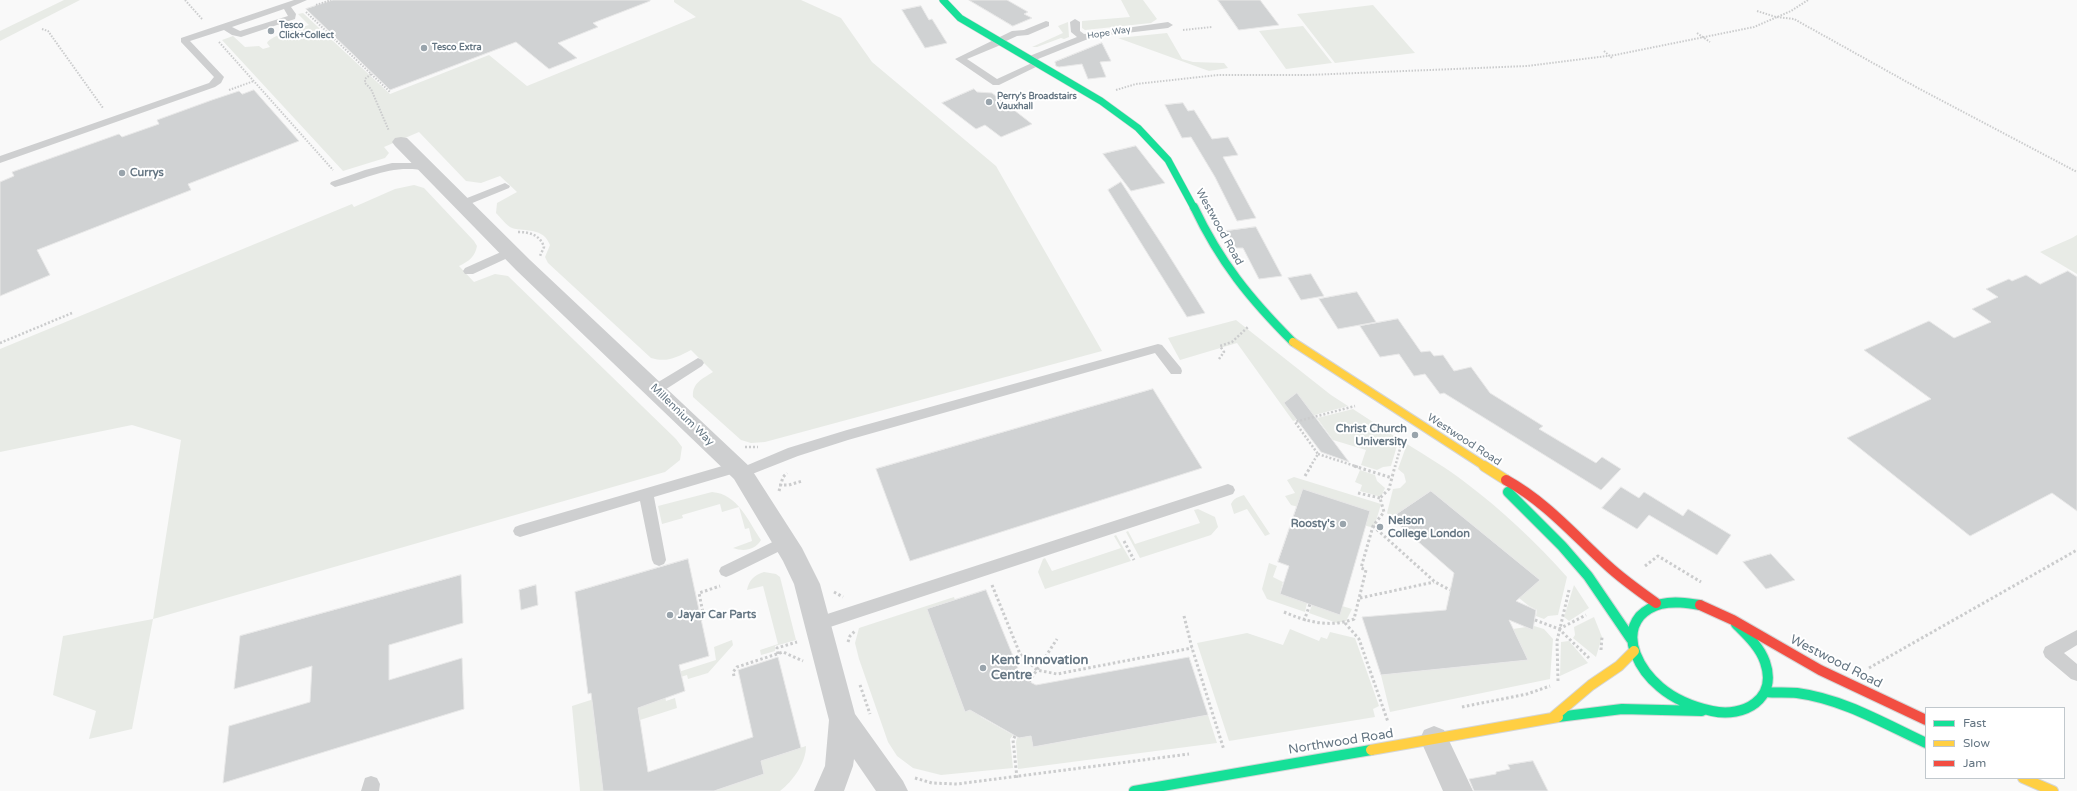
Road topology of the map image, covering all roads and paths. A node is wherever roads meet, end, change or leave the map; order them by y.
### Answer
1 (185, 0) edge
2 (942, 0) edge
3 (1808, 0) edge
4 (303, 5) edge
5 (286, 6) junction
6 (1757, 11) dead end
7 (1776, 17) junction
8 (204, 21) dead end
9 (1074, 22) dead end
10 (1046, 24) dead end
11 (1168, 25) dead end
12 (224, 26) junction
13 (42, 29) dead end
14 (1697, 33) dead end
15 (1083, 37) junction
16 (1704, 38) junction
17 (217, 40) dead end
18 (999, 41) junction
19 (1710, 42) dead end
20 (1604, 52) dead end
21 (1608, 55) junction
22 (1613, 59) dead end
23 (1034, 62) junction
24 (1410, 71) junction
25 (1349, 73) junction
26 (371, 74) junction
27 (1412, 74) dead end
28 (1352, 77) dead end
29 (390, 92) dead end
30 (1094, 97) junction
31 (112, 121) junction
32 (396, 138) joint
33 (0, 160) edge
34 (428, 168) junction
35 (2077, 172) edge
36 (336, 180) joint
37 (505, 186) dead end
38 (461, 204) junction
39 (510, 252) junction
40 (469, 271) dead end
41 (72, 313) dead end
42 (1254, 330) dead end
43 (0, 343) edge
44 (1219, 359) dead end
45 (698, 363) dead end
46 (1176, 371) dead end
47 (655, 390) junction
48 (1349, 402) dead end
49 (1355, 406) junction
50 (1361, 410) dead end
51 (1397, 434) dead end
52 (1403, 438) junction
53 (1408, 441) dead end
54 (764, 446) dead end
55 (743, 447) dead end
56 (1318, 454) junction
57 (739, 470) junction
58 (1305, 476) dead end
59 (1499, 477) junction
60 (1392, 478) junction
61 (802, 481) dead end
62 (779, 485) dead end
63 (1228, 490) dead end
64 (1358, 493) dead end
65 (646, 494) junction
66 (1380, 498) junction
67 (1373, 526) junction
68 (1116, 527) junction
69 (520, 531) dead end
70 (785, 542) junction
71 (2077, 550) edge
72 (659, 560) dead end
73 (1134, 560) dead end
74 (726, 571) dead end
75 (990, 582) dead end
76 (1435, 582) junction
77 (723, 585) dead end
78 (1569, 588) dead end
79 (1450, 590) dead end
80 (1360, 598) junction
81 (1656, 603) junction
82 (1310, 604) dead end
83 (1284, 612) dead end
84 (1590, 613) dead end
85 (1184, 616) dead end
86 (701, 619) dead end
87 (1535, 620) dead end
88 (1304, 621) junction
89 (1345, 623) junction
90 (1736, 624) junction
91 (854, 627) dead end
92 (1559, 629) junction
93 (809, 632) junction
94 (1602, 633) dead end
95 (2077, 637) edge
96 (1057, 640) dead end
97 (1631, 640) junction
98 (847, 645) dead end
99 (1192, 648) junction
100 (1634, 651) junction
101 (1600, 652) dead end
102 (778, 654) junction
103 (1591, 660) dead end
104 (805, 662) dead end
105 (1037, 670) junction
106 (1863, 671) dead end
107 (2077, 674) edge
108 (734, 676) dead end
109 (858, 677) dead end
110 (1565, 681) dead end
111 (1029, 682) dead end
112 (1558, 684) junction
113 (1766, 692) junction
114 (1458, 708) dead end
115 (1703, 711) junction
116 (1552, 718) junction
117 (843, 720) junction
118 (872, 720) dead end
119 (1925, 720) edge
120 (1396, 721) dead end
121 (1388, 722) junction
122 (1381, 724) dead end
123 (1015, 736) dead end
124 (1434, 739) junction
125 (1925, 743) edge
126 (1231, 748) dead end
127 (1217, 750) dead end
128 (1224, 750) junction
129 (1195, 754) dead end
130 (1017, 778) junction
131 (2026, 779) edge
132 (902, 783) edge
133 (830, 791) edge
134 (1134, 791) edge
135 (1458, 791) edge
136 (2053, 791) edge

1 - 8 path
2 - 18 main road, Westwood Road
3 - 7 path
4 - 5 lane
4 - 26 path
5 - 12 lane
5 - 12 lane
6 - 7 path
7 - 16 path
7 - 35 path
9 - 15 lane
10 - 18 lane
11 - 15 lane, Hope Way
12 - 31 lane
13 - 31 path
14 - 16 path
15 - 23 lane, Hope Way
16 - 19 path
16 - 21 path
17 - 36 path
18 - 23 main road, Westwood Road
18 - 23 lane, Hope Way
20 - 21 path
21 - 22 path
21 - 24 path
23 - 30 main road, Westwood Road
24 - 25 path
24 - 27 path
25 - 28 path
25 - 30 path
26 - 29 path
26 - 32 path
30 - 59 main road, Westwood Road
31 - 33 lane
32 - 34 street, Millennium Way
34 - 36 lane
34 - 38 street, Millennium Way
37 - 38 lane
38 - 39 street, Millennium Way
39 - 40 lane
39 - 47 street, Millennium Way
41 - 43 path
42 - 44 path
45 - 47 lane
46 - 57 lane
47 - 57 street, Millennium Way
48 - 49 path
49 - 50 path
49 - 56 path
51 - 52 path
52 - 53 path
52 - 60 path
54 - 55 path
56 - 58 path
56 - 60 path
57 - 65 lane
57 - 70 street, Millennium Way
59 - 81 main road, Westwood Road
59 - 97 main road
60 - 66 path
61 - 62 path
63 - 68 lane
64 - 66 path
65 - 69 lane
65 - 72 lane
66 - 67 path
67 - 76 path
67 - 80 path
68 - 73 path
68 - 93 lane
70 - 74 lane
70 - 93 street, Millennium Way
71 - 106 path
75 - 105 path
76 - 79 path
76 - 80 path
77 - 86 path
78 - 92 path
80 - 89 path
81 - 90 main road, Westwood Road
81 - 97 main road
82 - 88 path
83 - 88 path
84 - 92 path
85 - 99 path
87 - 92 path
88 - 89 path
89 - 121 path
90 - 113 main road, Westwood Road
90 - 119 main road, Westwood Road
91 - 98 path
92 - 103 path
92 - 112 path
93 - 102 path
93 - 117 street, Millennium Way
94 - 101 path
95 - 107 lane
96 - 105 path
97 - 100 main road
99 - 105 path
99 - 128 path
100 - 115 main road
100 - 116 main road
102 - 104 path
102 - 108 path
105 - 111 path
109 - 118 path
110 - 112 path
112 - 114 path
113 - 115 main road
113 - 125 main road
115 - 116 main road, Northwood Road
116 - 124 main road, Northwood Road
117 - 132 street, Millennium Way
117 - 133 street, Millennium Way
120 - 121 path
121 - 122 path
123 - 130 path
124 - 134 main road, Northwood Road
124 - 135 street
126 - 128 path
127 - 128 path
129 - 130 path
130 - 132 path
131 - 136 main road

